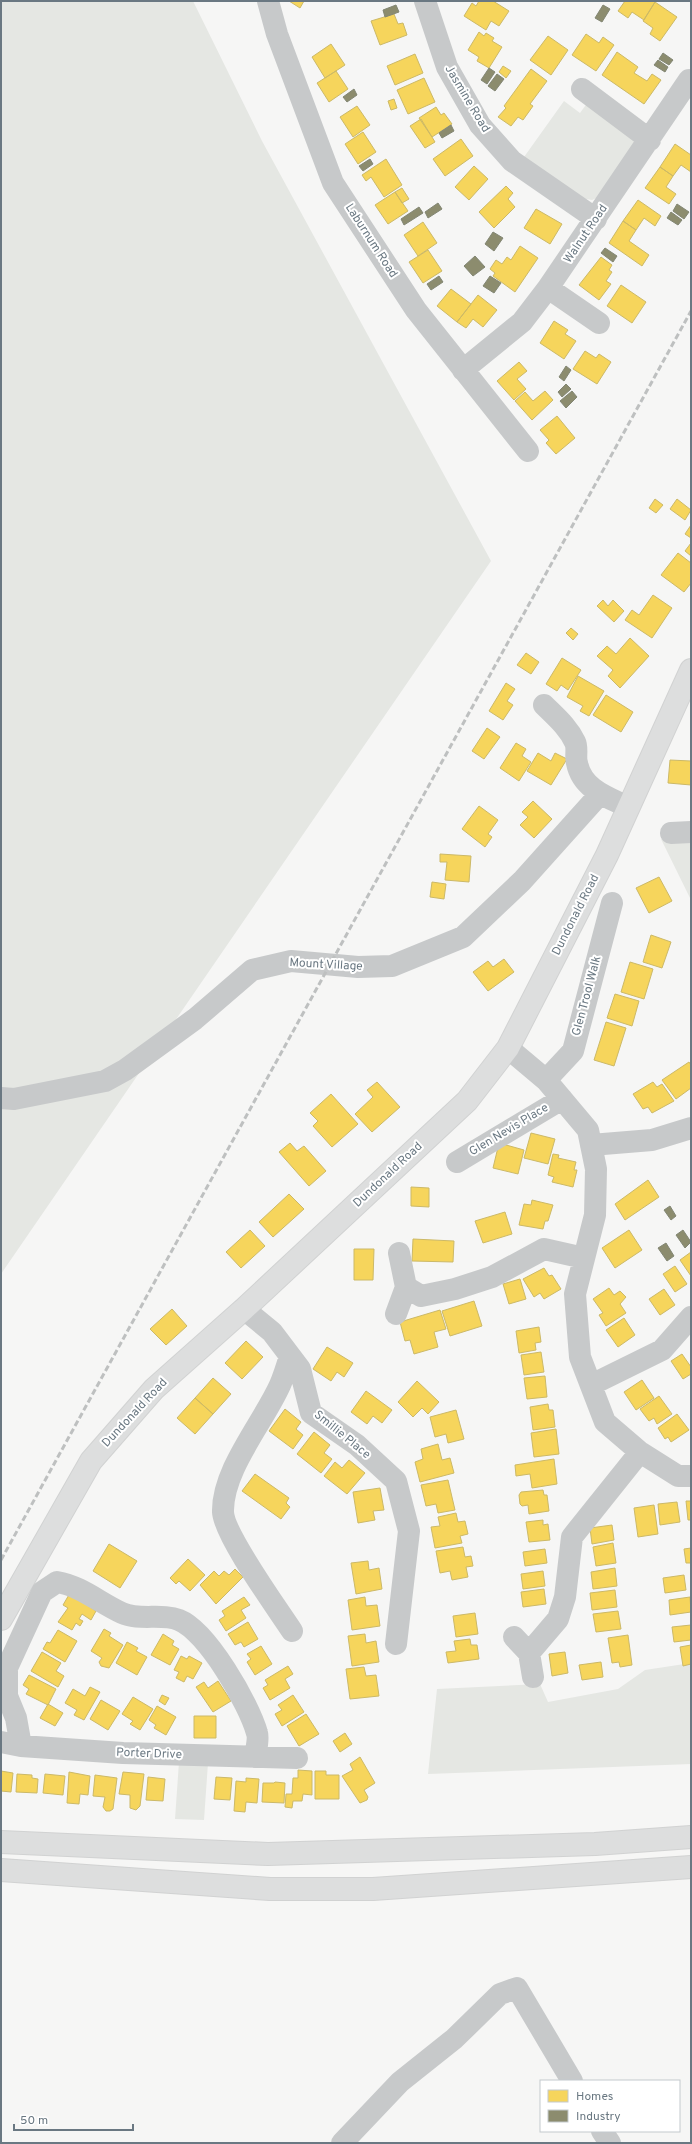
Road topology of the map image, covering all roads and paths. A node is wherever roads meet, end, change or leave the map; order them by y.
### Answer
1 (268, 1) edge
2 (425, 1) edge
3 (686, 78) edge
4 (582, 88) dead end
5 (650, 140) junction
6 (596, 219) junction
7 (548, 288) junction
8 (599, 323) dead end
9 (463, 370) junction
10 (528, 451) dead end
11 (691, 670) edge
12 (544, 705) dead end
13 (600, 794) junction
14 (628, 806) junction
15 (612, 904) dead end
16 (508, 1048) junction
17 (546, 1080) junction
18 (1, 1098) edge
19 (562, 1099) junction
20 (691, 1128) edge
21 (591, 1145) junction
22 (457, 1162) dead end
23 (399, 1253) dead end
24 (584, 1258) junction
25 (406, 1287) junction
26 (244, 1309) junction
27 (396, 1314) dead end
28 (691, 1317) edge
29 (290, 1356) junction
30 (591, 1385) junction
31 (640, 1452) junction
32 (691, 1476) edge
33 (1, 1619) edge
34 (292, 1631) dead end
35 (396, 1644) dead end
36 (533, 1677) dead end
37 (11, 1744) edge
38 (255, 1757) junction
39 (297, 1758) dead end
40 (691, 1837) edge
41 (1, 1842) edge
42 (691, 1867) edge
43 (1, 1870) edge
44 (571, 2080) edge
45 (603, 2132) edge
46 (342, 2143) edge
47 (610, 2143) edge

1 - 9 street, Laburnum Road
2 - 6 street, Jasmine Road
3 - 5 street, Walnut Road
4 - 5 street
5 - 6 street, Walnut Road
6 - 7 street, Walnut Road
7 - 8 street
7 - 9 street, Walnut Road
9 - 10 street, Laburnum Road
11 - 14 main road, Dundonald Road
12 - 13 street
13 - 14 street
13 - 18 street, Mount Village
14 - 16 main road, Dundonald Road
15 - 17 street, Glen Trool Walk
16 - 17 street
16 - 26 main road, Dundonald Road
17 - 19 street
19 - 21 street
19 - 22 street, Glen Nevis Place
20 - 21 street
21 - 24 street
23 - 25 street
24 - 25 street
24 - 30 street
25 - 27 street
26 - 29 street, Smillie Place
26 - 33 main road, Dundonald Road
28 - 30 street
29 - 34 street
29 - 35 street, Smillie Place
30 - 31 street
31 - 32 street
31 - 36 street
37 - 38 street, Porter Drive
37 - 38 street
38 - 39 street, Porter Drive
40 - 41 main road
42 - 43 main road
44 - 46 street
45 - 47 street

